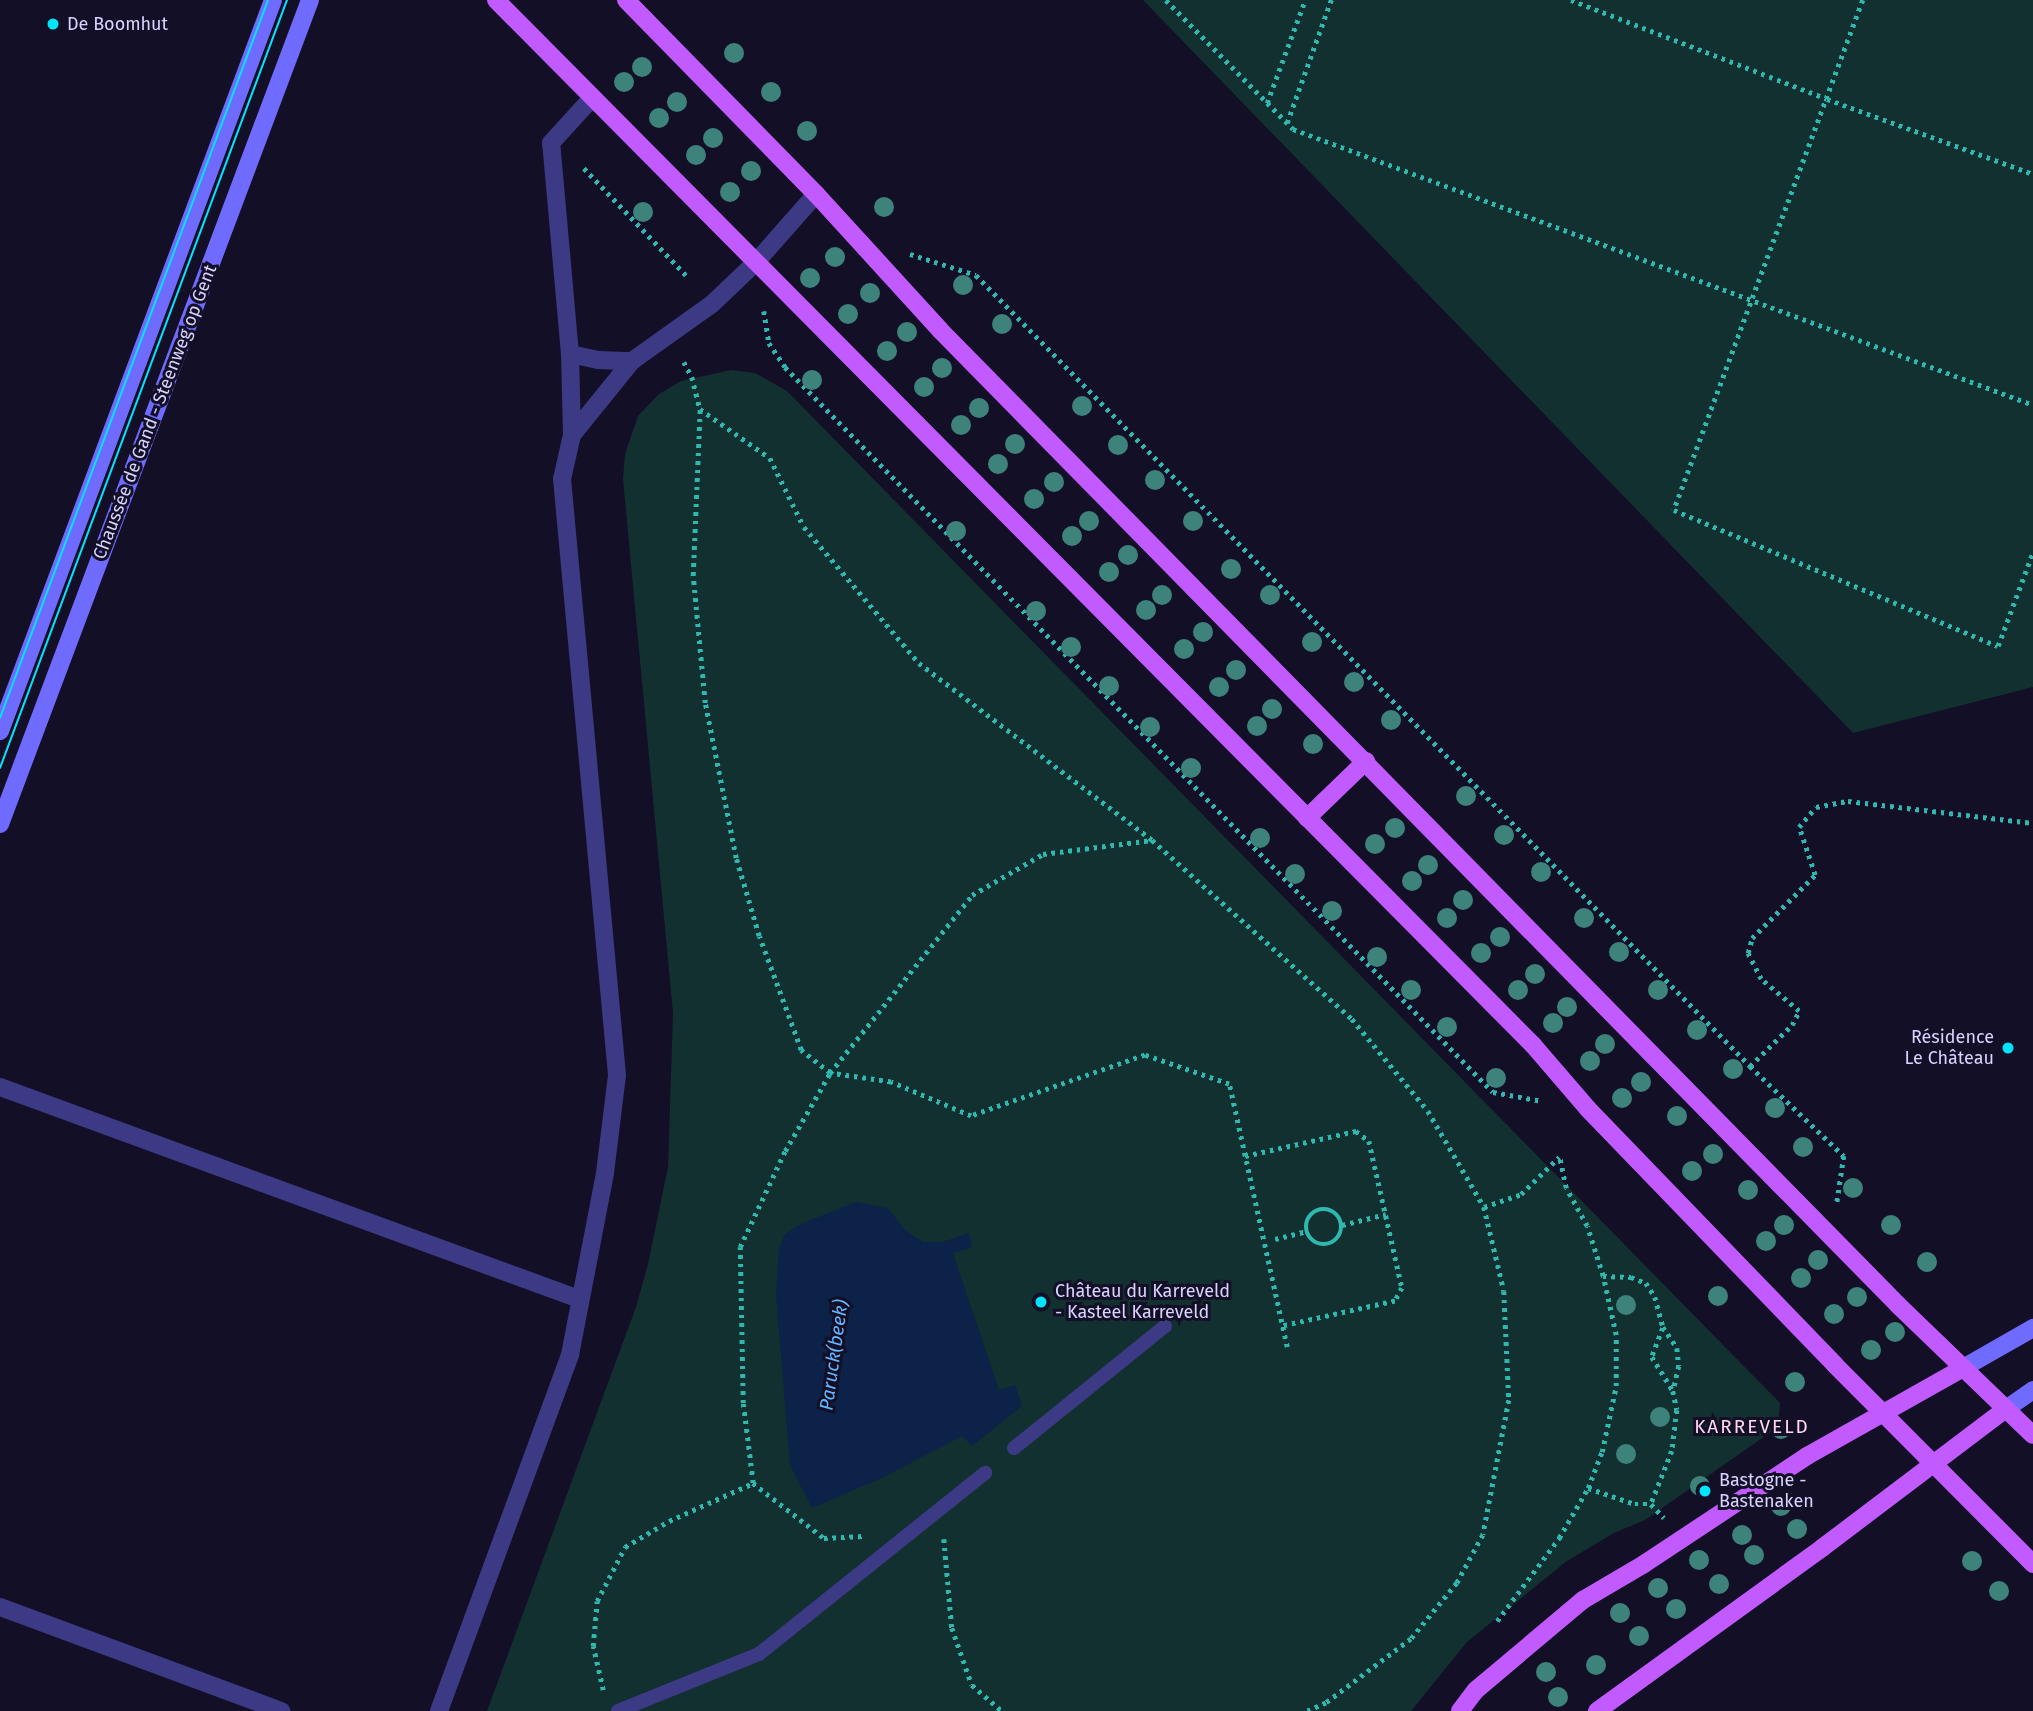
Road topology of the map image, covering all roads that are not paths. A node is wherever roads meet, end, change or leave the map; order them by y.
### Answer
1 (273, 0) edge
2 (310, 0) edge
3 (496, 0) edge
4 (626, 0) edge
5 (592, 98) junction
6 (816, 194) junction
7 (757, 261) junction
8 (570, 354) junction
9 (632, 361) junction
10 (572, 435) junction
11 (0, 731) edge
12 (1366, 761) junction
13 (1307, 818) junction
14 (0, 824) edge
15 (0, 1087) edge
16 (579, 1299) junction
17 (1165, 1326) dead end
18 (2033, 1328) edge
19 (1963, 1367) junction
20 (2033, 1390) edge
21 (2006, 1409) junction
22 (1884, 1413) junction
23 (2033, 1435) edge
24 (1014, 1448) dead end
25 (1934, 1464) junction
26 (985, 1473) dead end
27 (2033, 1564) edge
28 (0, 1607) edge
29 (281, 1711) edge
30 (439, 1711) edge
31 (618, 1711) edge
32 (1460, 1711) edge
33 (1597, 1711) edge

1 - 11 street, Chaussée de Gand - Steenweg op Gent
2 - 14 street, Chaussée de Gand - Steenweg op Gent
3 - 5 main road
4 - 6 main road
5 - 7 main road
5 - 8 street
6 - 7 street
6 - 12 main road
7 - 9 street
7 - 13 main road
8 - 9 street
8 - 10 street
9 - 10 street
10 - 16 street
12 - 13 main road
12 - 19 main road
13 - 22 main road
15 - 16 street
16 - 30 street
17 - 24 lane
18 - 19 street
19 - 21 main road
19 - 22 main road
20 - 21 street
21 - 23 main road
21 - 25 main road
22 - 25 main road
22 - 32 main road
25 - 27 main road
25 - 33 main road
26 - 31 lane
28 - 29 street

